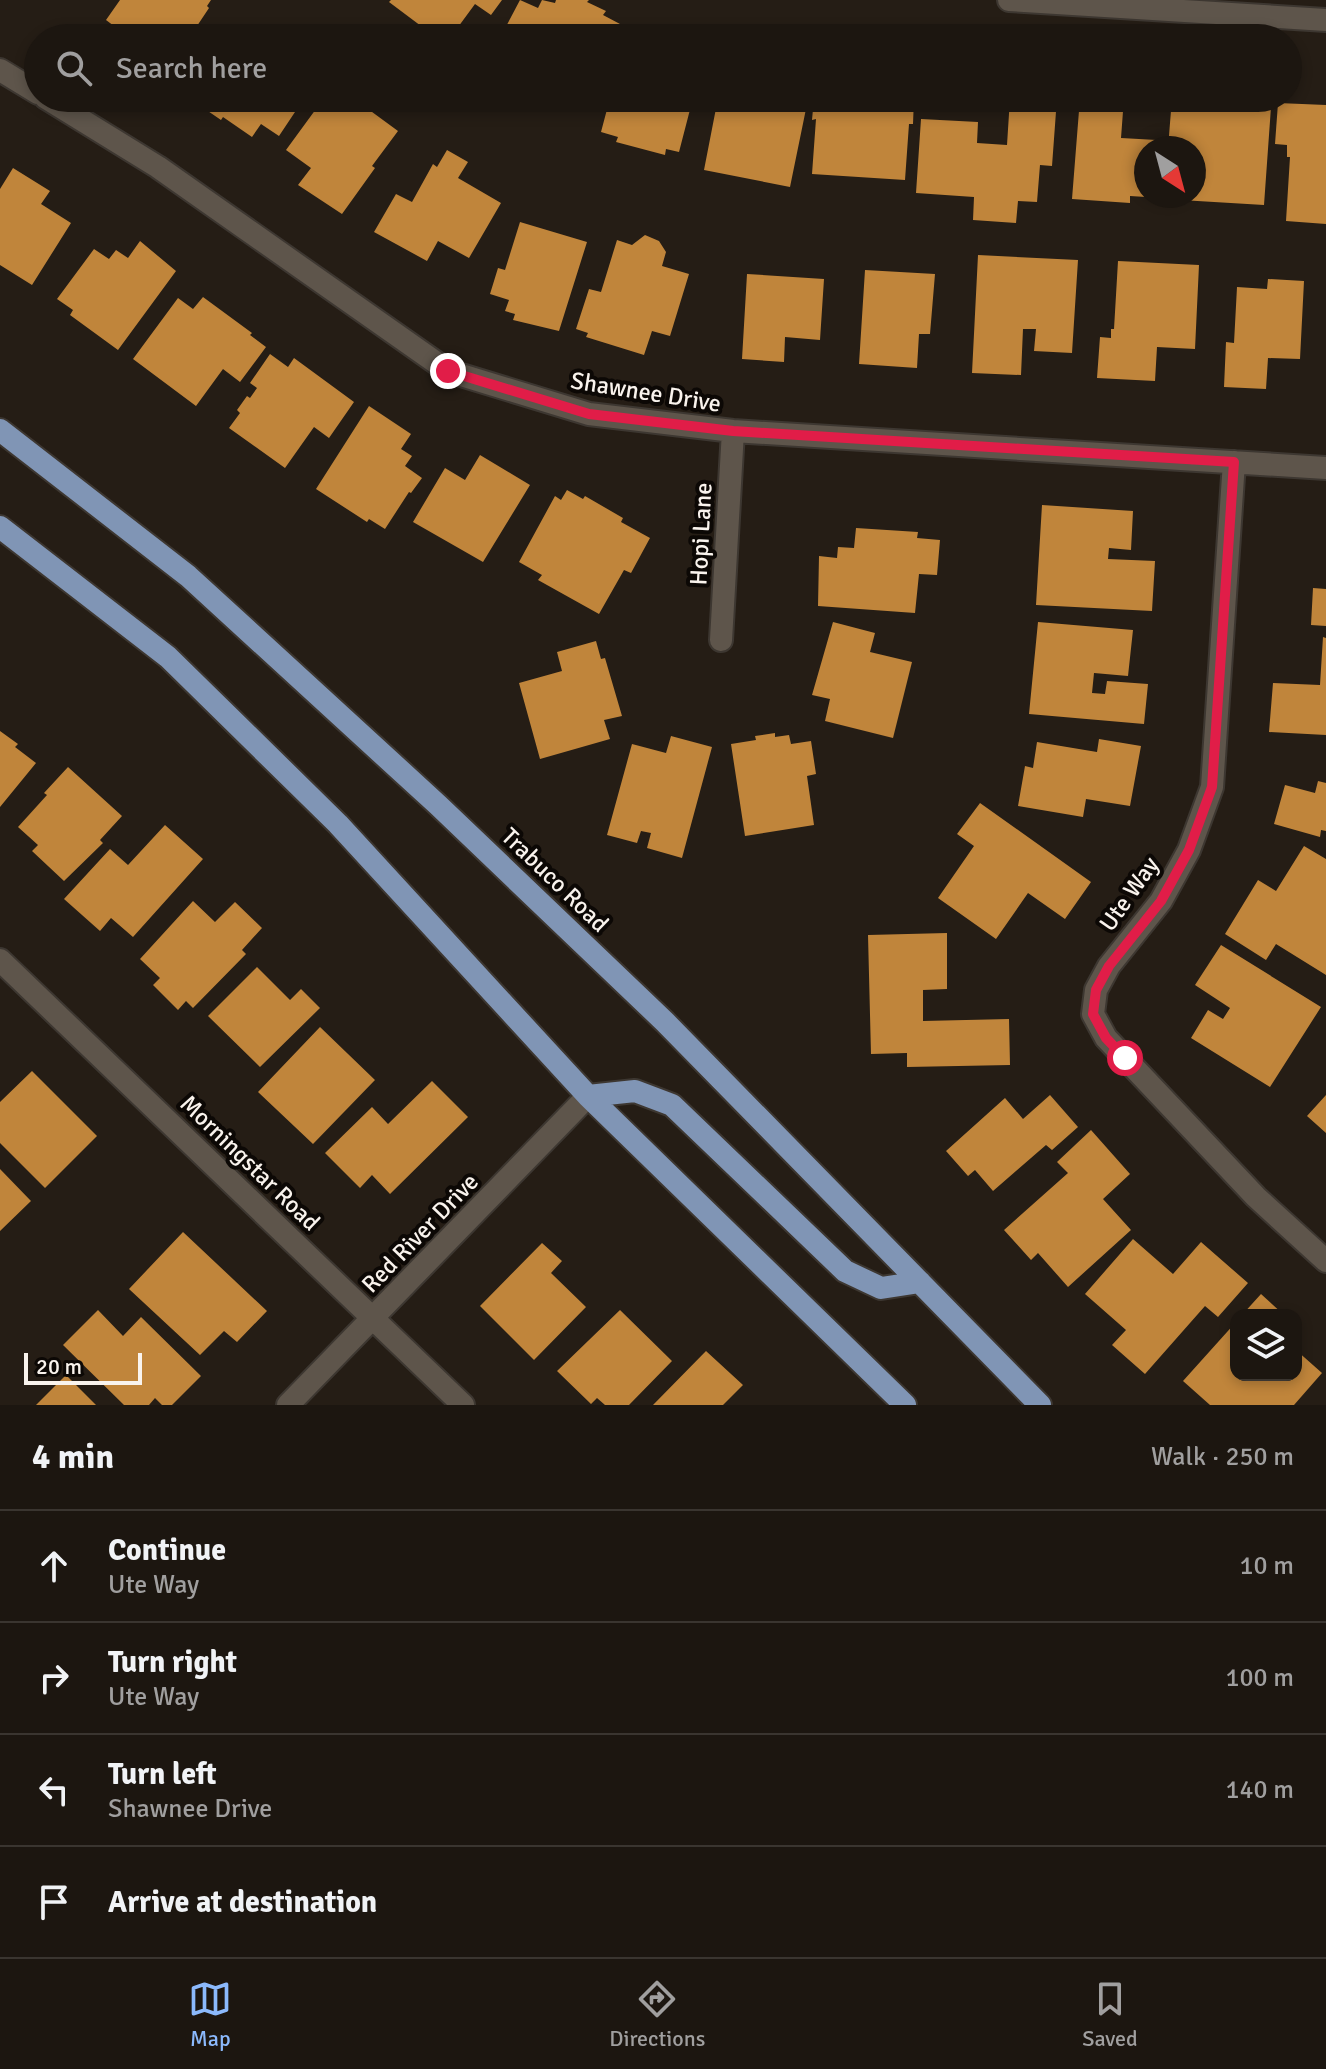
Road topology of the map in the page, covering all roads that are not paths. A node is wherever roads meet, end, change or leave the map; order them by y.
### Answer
1 (1009, 0) edge
2 (1326, 20) edge
3 (0, 70) edge
4 (24, 85) edge
5 (69, 112) edge
6 (0, 430) edge
7 (733, 431) junction
8 (1234, 462) junction
9 (1326, 468) edge
10 (0, 527) edge
11 (721, 640) dead end
12 (4, 972) edge
13 (588, 1096) junction
14 (1326, 1261) edge
15 (920, 1282) junction
16 (375, 1318) junction
17 (288, 1405) edge
18 (463, 1405) edge
19 (905, 1405) edge
20 (1040, 1405) edge

1 - 2 street
3 - 4 street
5 - 7 street, Shawnee Drive
6 - 15 main road, Trabuco Road
7 - 8 street, Shawnee Drive
7 - 11 street, Hopi Lane
8 - 9 street, Shawnee Drive
8 - 14 street, Ute Way
10 - 13 main road
12 - 16 street, Morningstar Road
13 - 15 main road
13 - 16 street, Red River Drive
13 - 19 main road
15 - 20 main road, Trabuco Road
16 - 17 street, Red River Drive
16 - 18 street, Morningstar Road

